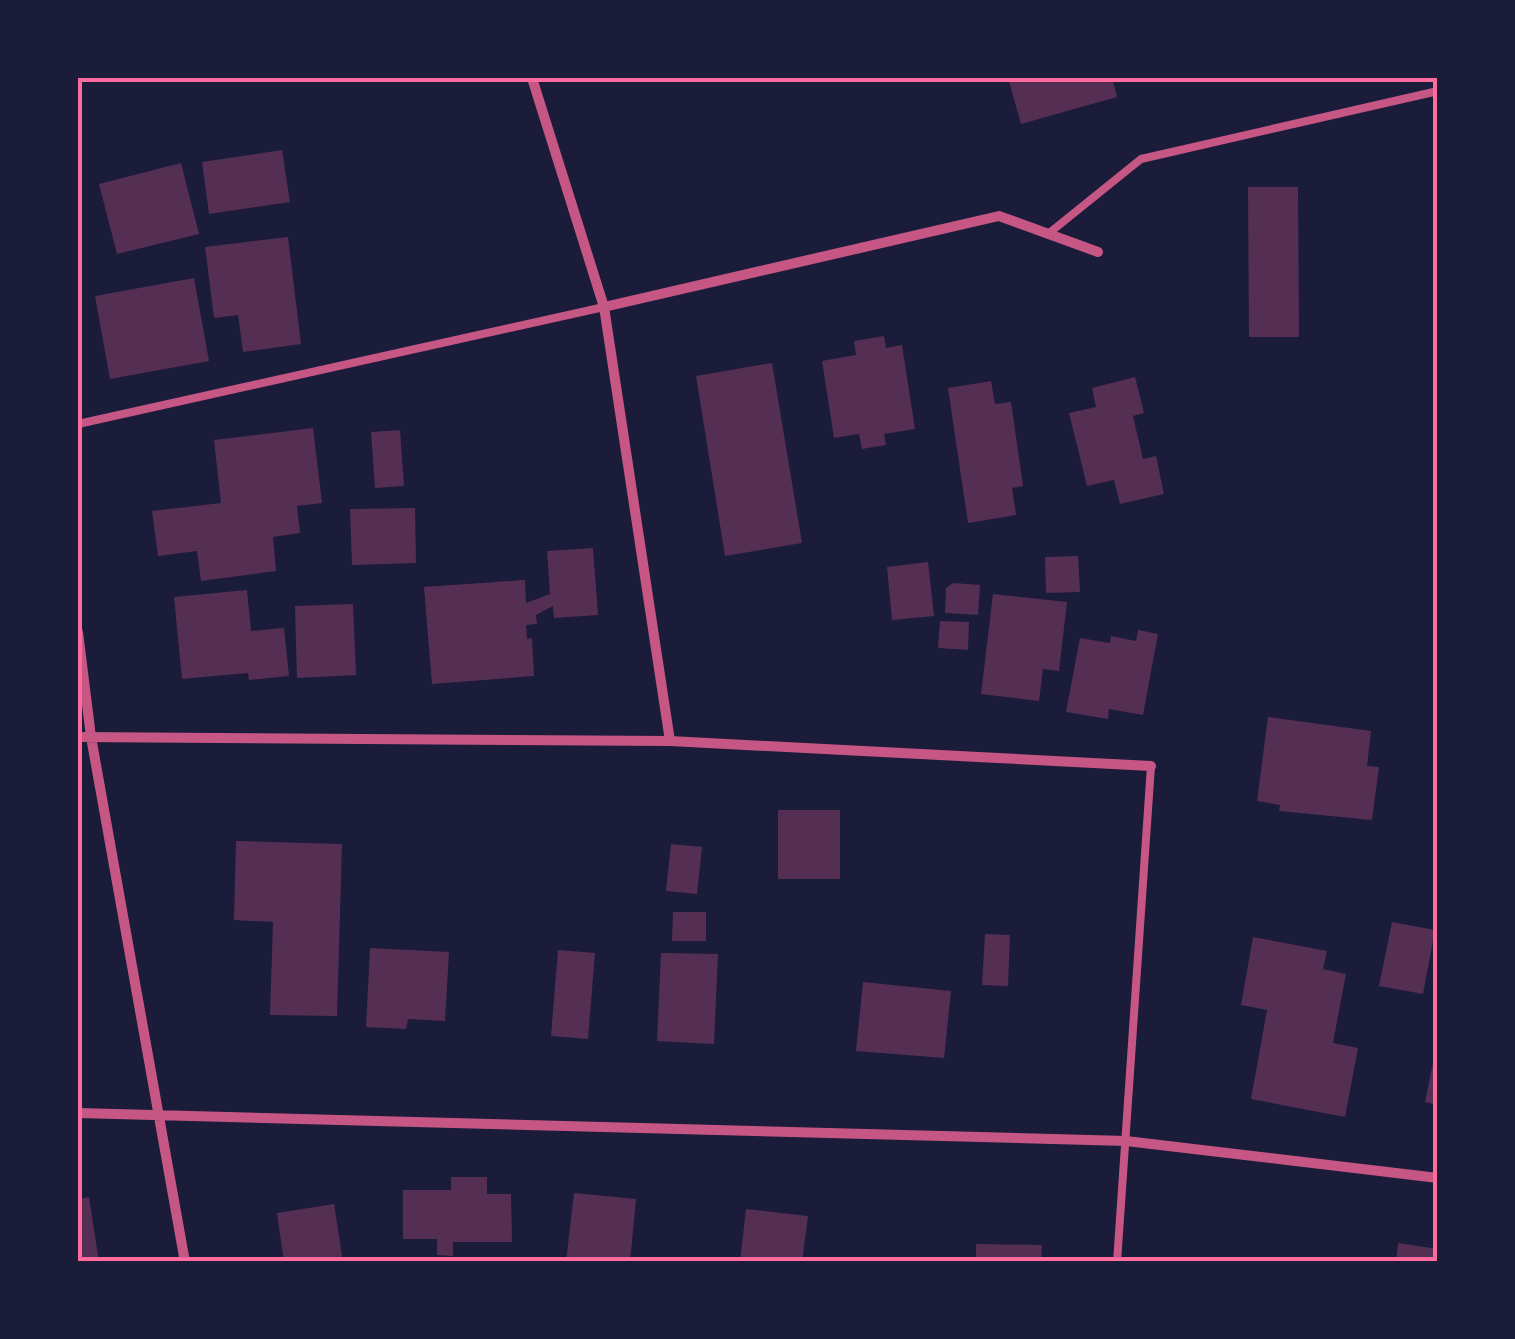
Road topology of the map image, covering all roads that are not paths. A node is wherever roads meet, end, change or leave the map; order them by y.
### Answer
1 (532, 78) edge
2 (1438, 91) edge
3 (1048, 234) junction
4 (1098, 252) dead end
5 (604, 307) junction
6 (78, 424) edge
7 (78, 632) edge
8 (78, 737) edge
9 (90, 737) junction
10 (670, 741) junction
11 (1152, 766) joint
12 (78, 1113) edge
13 (161, 1116) junction
14 (1126, 1141) junction
15 (1438, 1178) edge
16 (185, 1262) edge
17 (1117, 1262) edge

1 - 5 street
2 - 3 lane
3 - 4 street
3 - 5 street
5 - 6 lane
5 - 10 street
7 - 9 street
8 - 9 street
9 - 10 street
9 - 13 street
10 - 11 street
11 - 14 lane
12 - 13 street
13 - 14 street
13 - 16 street
14 - 15 street
14 - 17 lane

